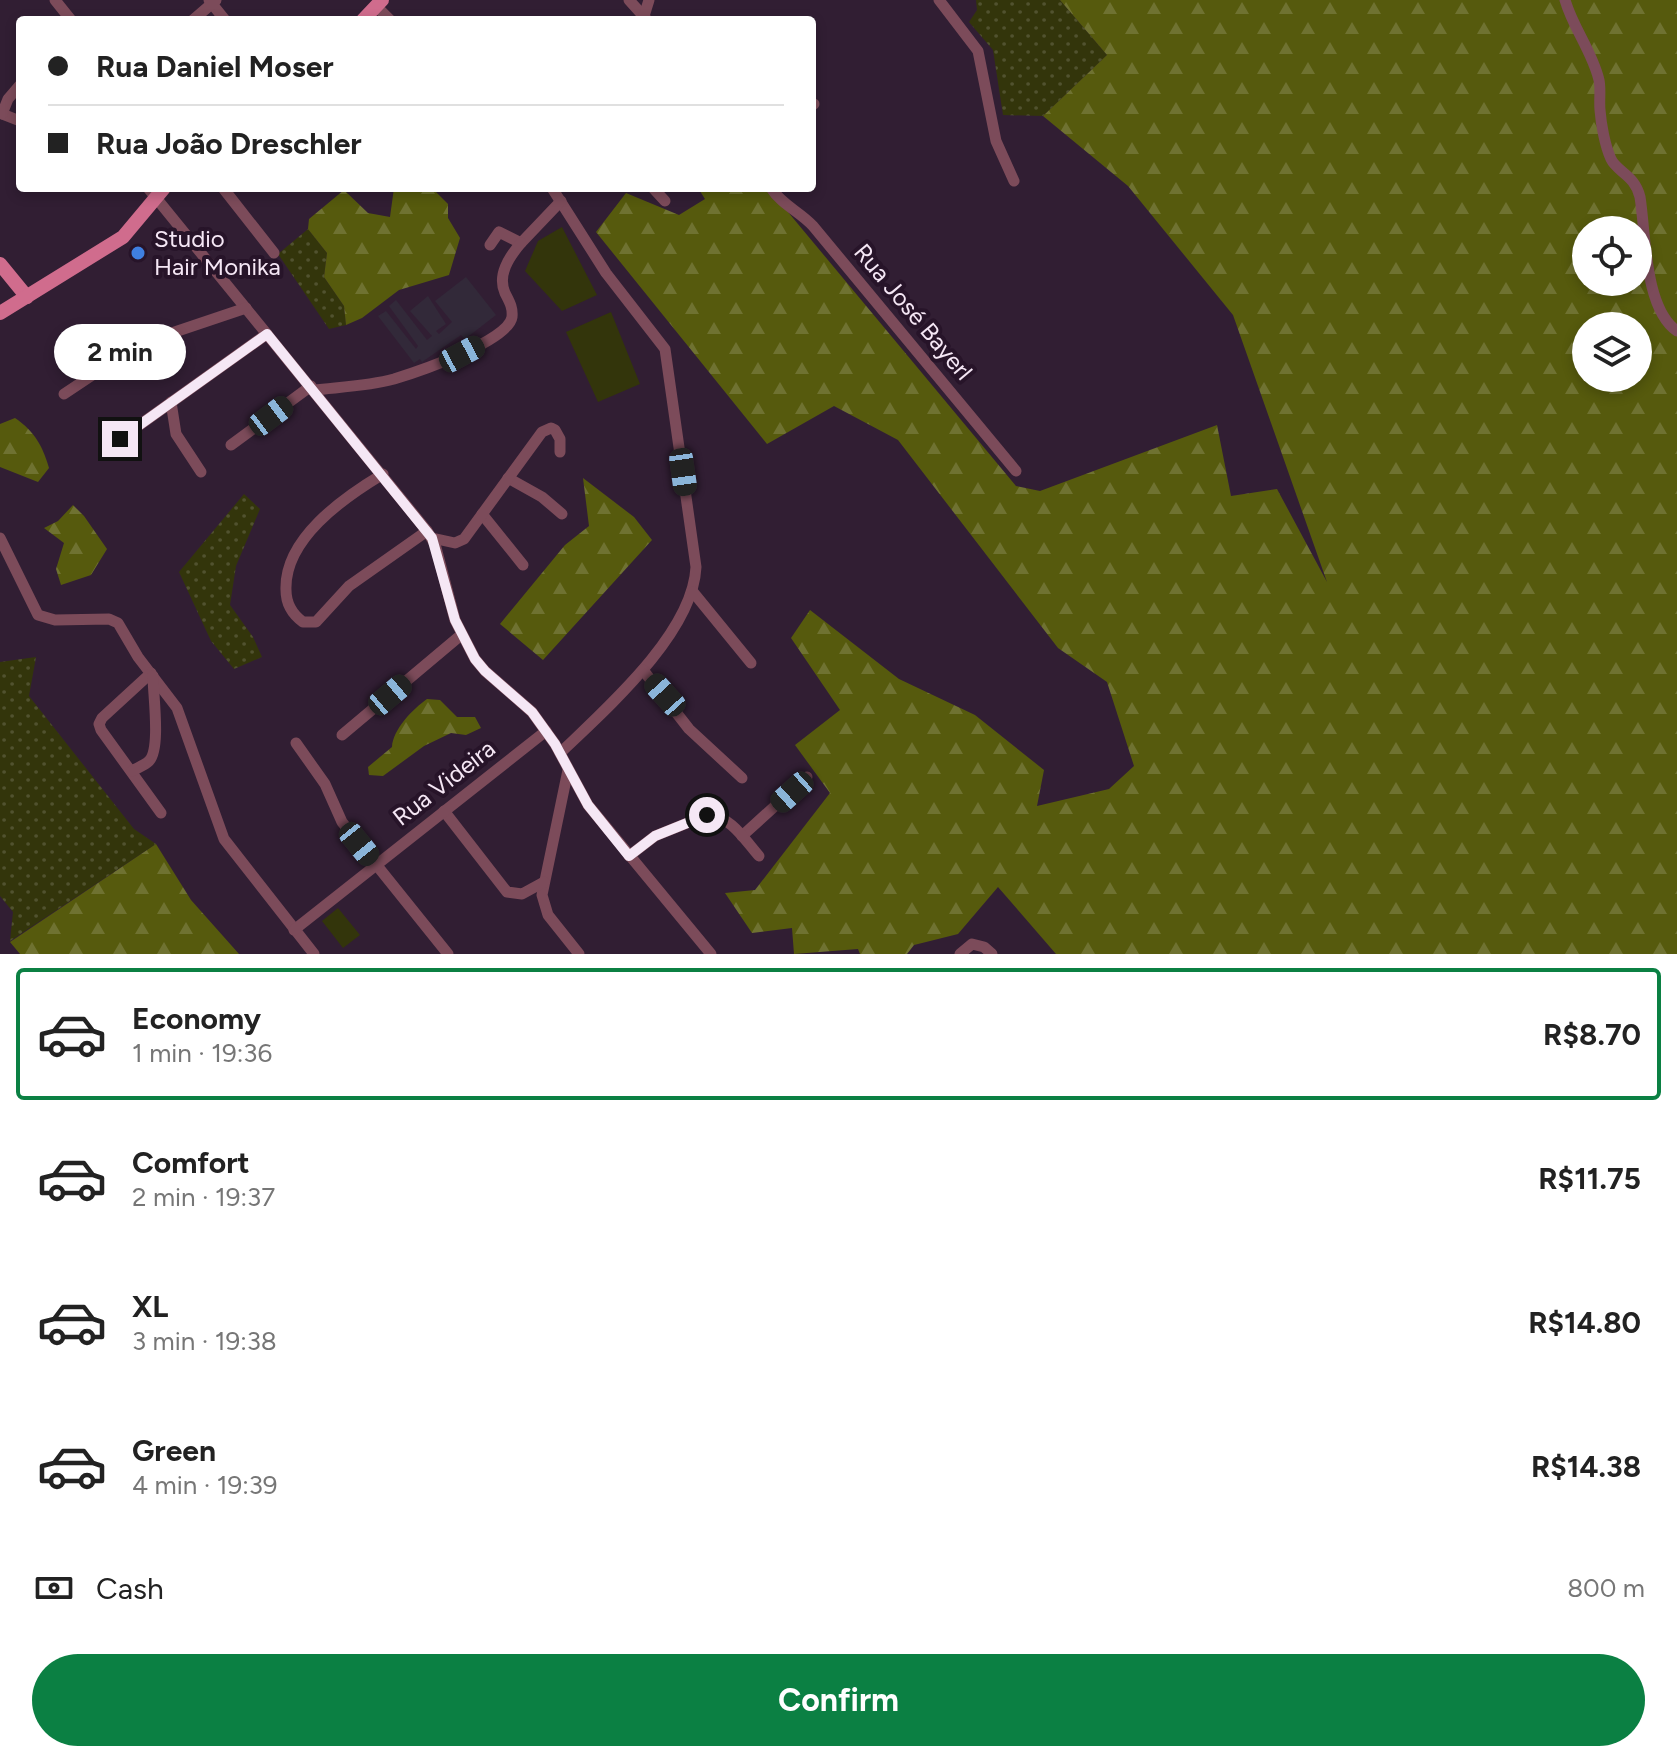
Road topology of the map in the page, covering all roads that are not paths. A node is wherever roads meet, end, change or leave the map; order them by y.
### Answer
1 (55, 0) edge
2 (629, 0) edge
3 (939, 0) edge
4 (1565, 0) edge
5 (212, 1) edge
6 (68, 16) edge
7 (197, 16) edge
8 (643, 16) edge
9 (16, 90) edge
10 (1, 113) edge
11 (1014, 181) dead end
12 (155, 192) edge
13 (157, 192) edge
14 (226, 192) edge
15 (556, 192) edge
16 (657, 192) edge
17 (774, 192) edge
18 (665, 201) dead end
19 (521, 243) junction
20 (490, 245) dead end
21 (274, 253) dead end
22 (0, 264) edge
23 (27, 297) junction
24 (246, 308) junction
25 (0, 313) edge
26 (1677, 331) edge
27 (267, 334) junction
28 (312, 388) junction
29 (64, 394) dead end
30 (171, 402) junction
31 (120, 439) dead end
32 (231, 445) dead end
33 (560, 452) dead end
34 (1016, 471) dead end
35 (201, 472) dead end
36 (383, 474) junction
37 (508, 478) junction
38 (482, 514) junction
39 (562, 514) dead end
40 (430, 535) junction
41 (0, 538) edge
42 (523, 565) dead end
43 (693, 592) junction
44 (461, 635) junction
45 (751, 663) dead end
46 (643, 670) junction
47 (152, 674) junction
48 (546, 731) junction
49 (342, 735) dead end
50 (296, 743) dead end
51 (560, 753) junction
52 (568, 770) junction
53 (132, 771) junction
54 (807, 777) dead end
55 (742, 778) dead end
56 (444, 811) junction
57 (161, 813) dead end
58 (742, 836) junction
59 (629, 856) junction
60 (759, 856) dead end
61 (376, 865) junction
62 (544, 882) junction
63 (294, 930) junction
64 (314, 954) edge
65 (448, 954) edge
66 (579, 954) edge
67 (711, 954) edge
68 (960, 954) edge
69 (992, 954) edge

1 - 6 street
2 - 8 street
3 - 11 street
4 - 26 street
5 - 7 street
9 - 10 street
12 - 23 main road
13 - 24 street
14 - 21 street
15 - 19 street
15 - 43 street
16 - 18 street
17 - 34 street, Rua José Bayerl
19 - 20 street
19 - 28 street
22 - 23 main road
23 - 25 main road
24 - 27 street
24 - 29 street
27 - 28 street
27 - 30 street
28 - 32 street
28 - 36 street
30 - 31 street
30 - 35 street
33 - 37 street
36 - 40 street
36 - 40 street
37 - 38 street
37 - 39 street
38 - 40 street
38 - 42 street
40 - 44 street
41 - 47 street
43 - 45 street
43 - 46 street
44 - 48 street
44 - 49 street
46 - 51 street
46 - 55 street
47 - 53 street
47 - 53 street
47 - 63 street
48 - 51 street
48 - 56 street, Rua Videira
50 - 61 street
51 - 52 street
52 - 59 street
52 - 62 street
53 - 57 street
54 - 58 street
56 - 61 street, Rua Videira
56 - 62 street
58 - 59 street
58 - 60 street
59 - 67 street
61 - 63 street, Rua Videira
61 - 65 street
62 - 66 street
63 - 64 street
68 - 69 street

